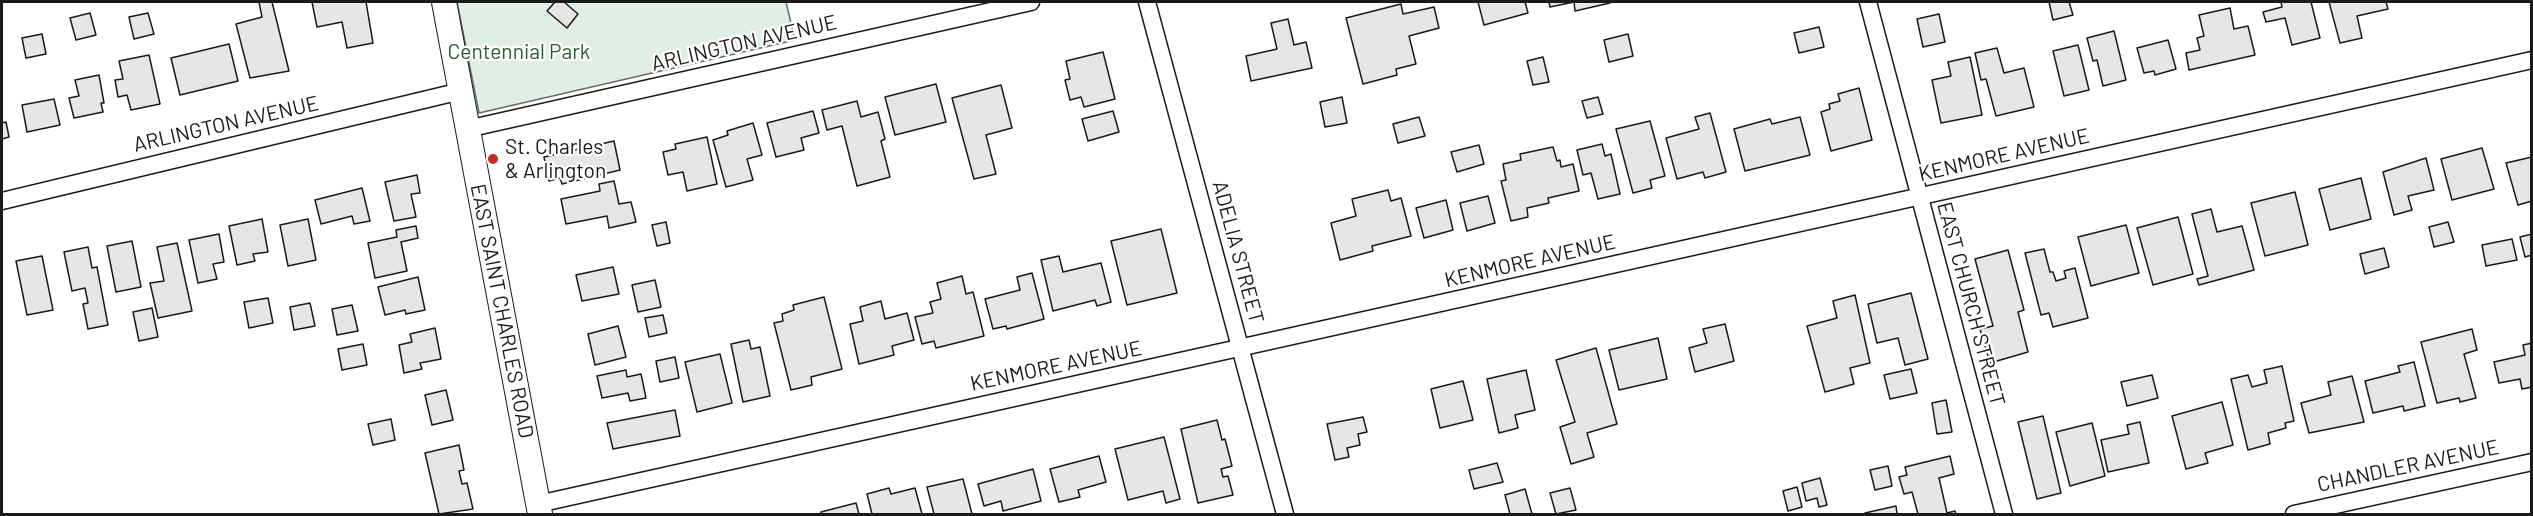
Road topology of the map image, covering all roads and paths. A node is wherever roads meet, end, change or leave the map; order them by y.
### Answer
1 (444, 2) edge
2 (1031, 2) edge
3 (1147, 2) edge
4 (1868, 2) edge
5 (2532, 60) edge
6 (460, 91) junction
7 (468, 129) junction
8 (1920, 197) junction
9 (2, 201) edge
10 (1240, 349) junction
11 (2532, 462) edge
12 (539, 509) edge
13 (1285, 514) edge
14 (2004, 514) edge
15 (2294, 514) edge

1 - 6 main road, EAST SAINT CHARLES ROAD
2 - 7 street, ARLINGTON AVENUE
3 - 10 street, ADELIA STREET
4 - 8 street, EAST CHURCH STREET
5 - 8 street, KENMORE AVENUE
6 - 7 main road, EAST SAINT CHARLES ROAD
6 - 9 street, ARLINGTON AVENUE
7 - 12 main road, EAST SAINT CHARLES ROAD
8 - 10 street, KENMORE AVENUE
8 - 14 street, EAST CHURCH STREET
10 - 12 street, KENMORE AVENUE
10 - 13 street, ADELIA STREET
11 - 15 street, CHANDLER AVENUE

